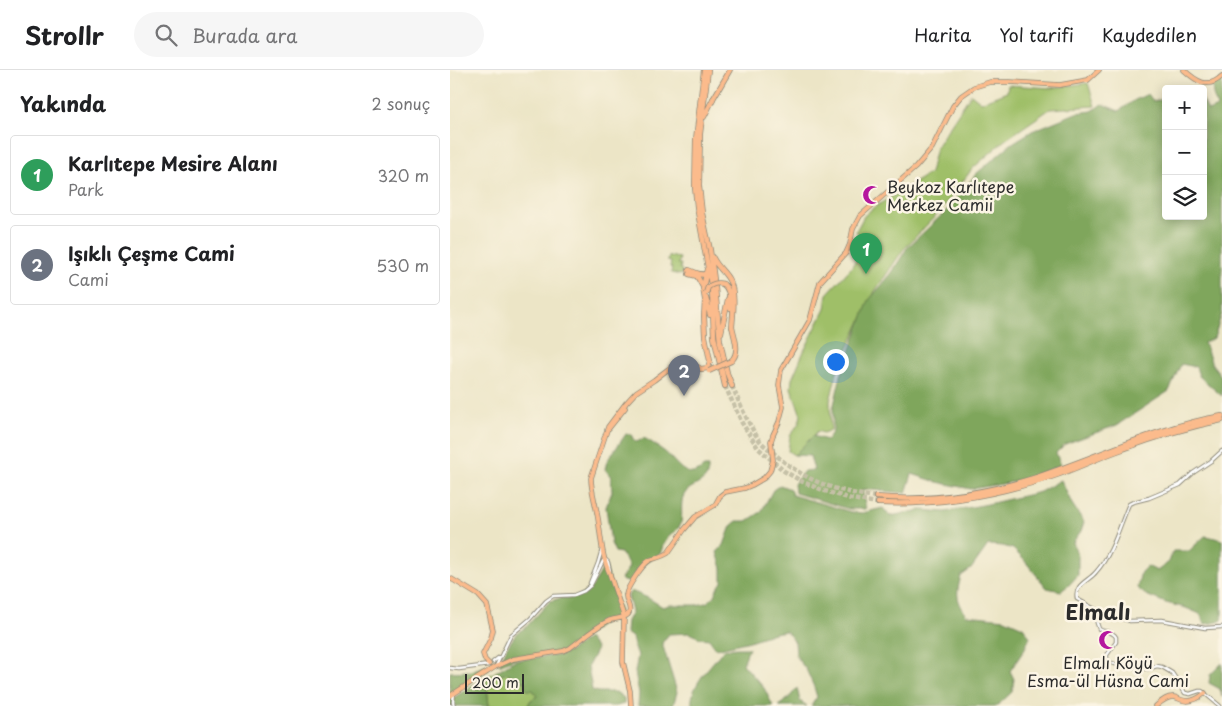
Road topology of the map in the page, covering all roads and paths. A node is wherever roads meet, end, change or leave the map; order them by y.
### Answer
1 (704, 70) edge
2 (708, 70) edge
3 (730, 70) edge
4 (1100, 70) edge
5 (1184, 70) edge
6 (1222, 76) edge
7 (705, 82) junction
8 (712, 101) junction
9 (702, 104) junction
10 (707, 115) dead end
11 (701, 125) junction
12 (710, 250) junction
13 (708, 266) junction
14 (707, 273) junction
15 (705, 292) junction
16 (729, 292) junction
17 (732, 327) junction
18 (704, 330) junction
19 (714, 337) junction
20 (720, 341) junction
21 (701, 370) junction
22 (726, 386) tunnel mouth
23 (732, 386) tunnel mouth
24 (624, 403) junction
25 (1222, 416) edge
26 (1222, 420) edge
27 (606, 433) junction
28 (1222, 451) edge
29 (876, 497) tunnel mouth
30 (878, 503) tunnel mouth
31 (602, 542) junction
32 (606, 561) junction
33 (450, 578) edge
34 (574, 595) junction
35 (1100, 612) junction
36 (625, 615) junction
37 (1222, 626) edge
38 (492, 666) junction
39 (450, 668) edge
40 (1205, 693) junction
41 (451, 696) edge
42 (452, 705) edge
43 (631, 706) edge
44 (1156, 706) edge
45 (1220, 706) edge

1 - 7 highway
2 - 7 highway
3 - 8 main road
4 - 36 main road
5 - 6 main road
7 - 9 highway
8 - 9 highway
8 - 9 highway
8 - 11 highway
9 - 11 highway
9 - 13 highway
10 - 11 highway
11 - 12 highway
12 - 17 highway
12 - 20 highway
13 - 14 highway
13 - 19 highway
14 - 15 highway
14 - 15 highway
15 - 16 highway, bridge
15 - 18 highway
15 - 18 highway
15 - 19 highway
16 - 17 highway
16 - 20 highway
17 - 21 highway, bridge
18 - 21 highway
19 - 22 highway
20 - 23 highway
21 - 24 main road
24 - 27 main road
24 - 27 main road
25 - 29 highway
26 - 30 highway
27 - 31 main road
28 - 35 street
31 - 32 main road
31 - 34 street
32 - 34 street
32 - 36 main road
33 - 38 main road
34 - 38 street
35 - 37 street
35 - 40 street
36 - 38 main road
36 - 43 main road
38 - 39 street
38 - 41 main road
40 - 44 main road
40 - 45 street
41 - 42 street
41 - 42 street

